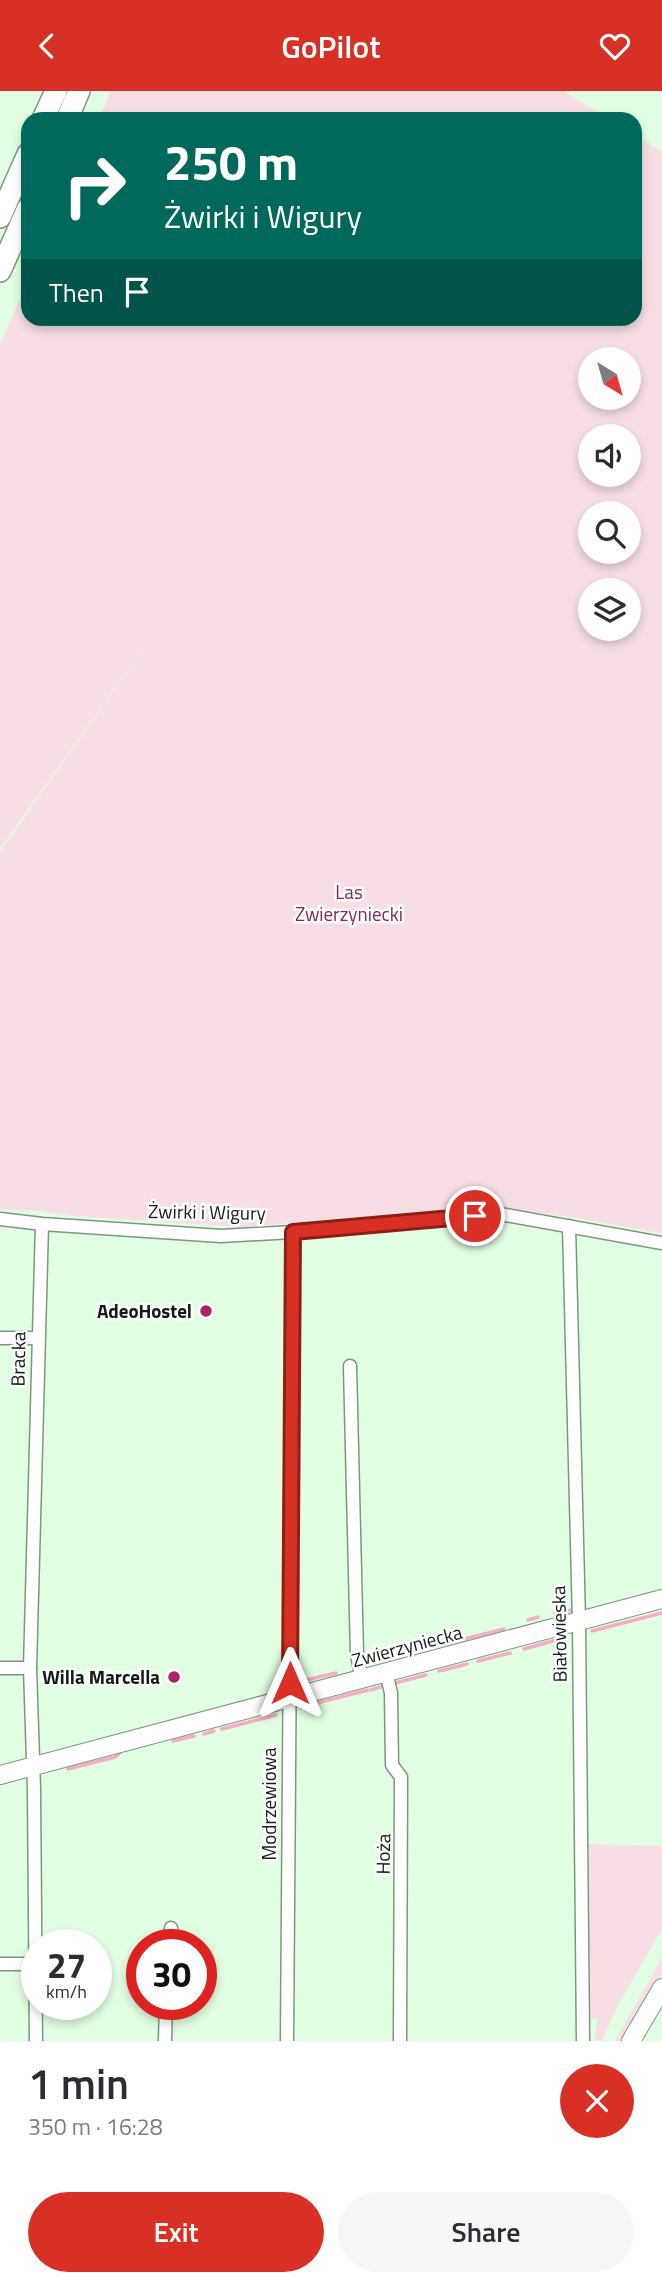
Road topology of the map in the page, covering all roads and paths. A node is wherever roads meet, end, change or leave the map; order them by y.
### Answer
1 (56, 91) edge
2 (79, 91) edge
3 (46, 112) edge
4 (70, 112) edge
5 (21, 170) edge
6 (0, 217) edge
7 (21, 224) edge
8 (0, 271) edge
9 (0, 1219) edge
10 (42, 1224) junction
11 (569, 1226) junction
12 (293, 1232) junction
13 (662, 1243) edge
14 (0, 1338) edge
15 (38, 1338) junction
16 (350, 1366) dead end
17 (662, 1599) edge
18 (579, 1621) junction
19 (0, 1668) edge
20 (30, 1668) junction
21 (386, 1672) junction
22 (362, 1679) junction
23 (290, 1698) junction
24 (32, 1766) junction
25 (0, 1775) edge
26 (34, 1929) edge
27 (0, 1964) edge
28 (21, 1964) edge
29 (662, 1988) edge
30 (36, 2020) edge
31 (166, 2020) edge
32 (37, 2041) edge
33 (165, 2041) edge
34 (287, 2041) edge
35 (400, 2041) edge
36 (583, 2041) edge
37 (631, 2041) edge

1 - 3 main road
2 - 4 main road
5 - 6 main road
7 - 8 main road
9 - 10 street, Żwirki i Wigury
10 - 12 street, Żwirki i Wigury
10 - 15 street, Bracka
11 - 12 street, Żwirki i Wigury
11 - 13 street, Żwirki i Wigury
11 - 18 street, Białowieska
12 - 23 street, Modrzewiowa
14 - 15 street
15 - 20 street, Bracka
16 - 22 street
17 - 18 street, Zwierzyniecka
18 - 21 street, Zwierzyniecka
18 - 36 street, Białowieska
19 - 20 street
20 - 24 street, Bracka
21 - 22 street, Zwierzyniecka
21 - 35 street, Hoża
22 - 23 street, Zwierzyniecka
23 - 24 street, Zwierzyniecka
23 - 34 street, Modrzewiowa
24 - 25 street, Zwierzyniecka
24 - 26 street, Bracka
27 - 28 street
29 - 37 street
30 - 32 street, Bracka
31 - 33 street

